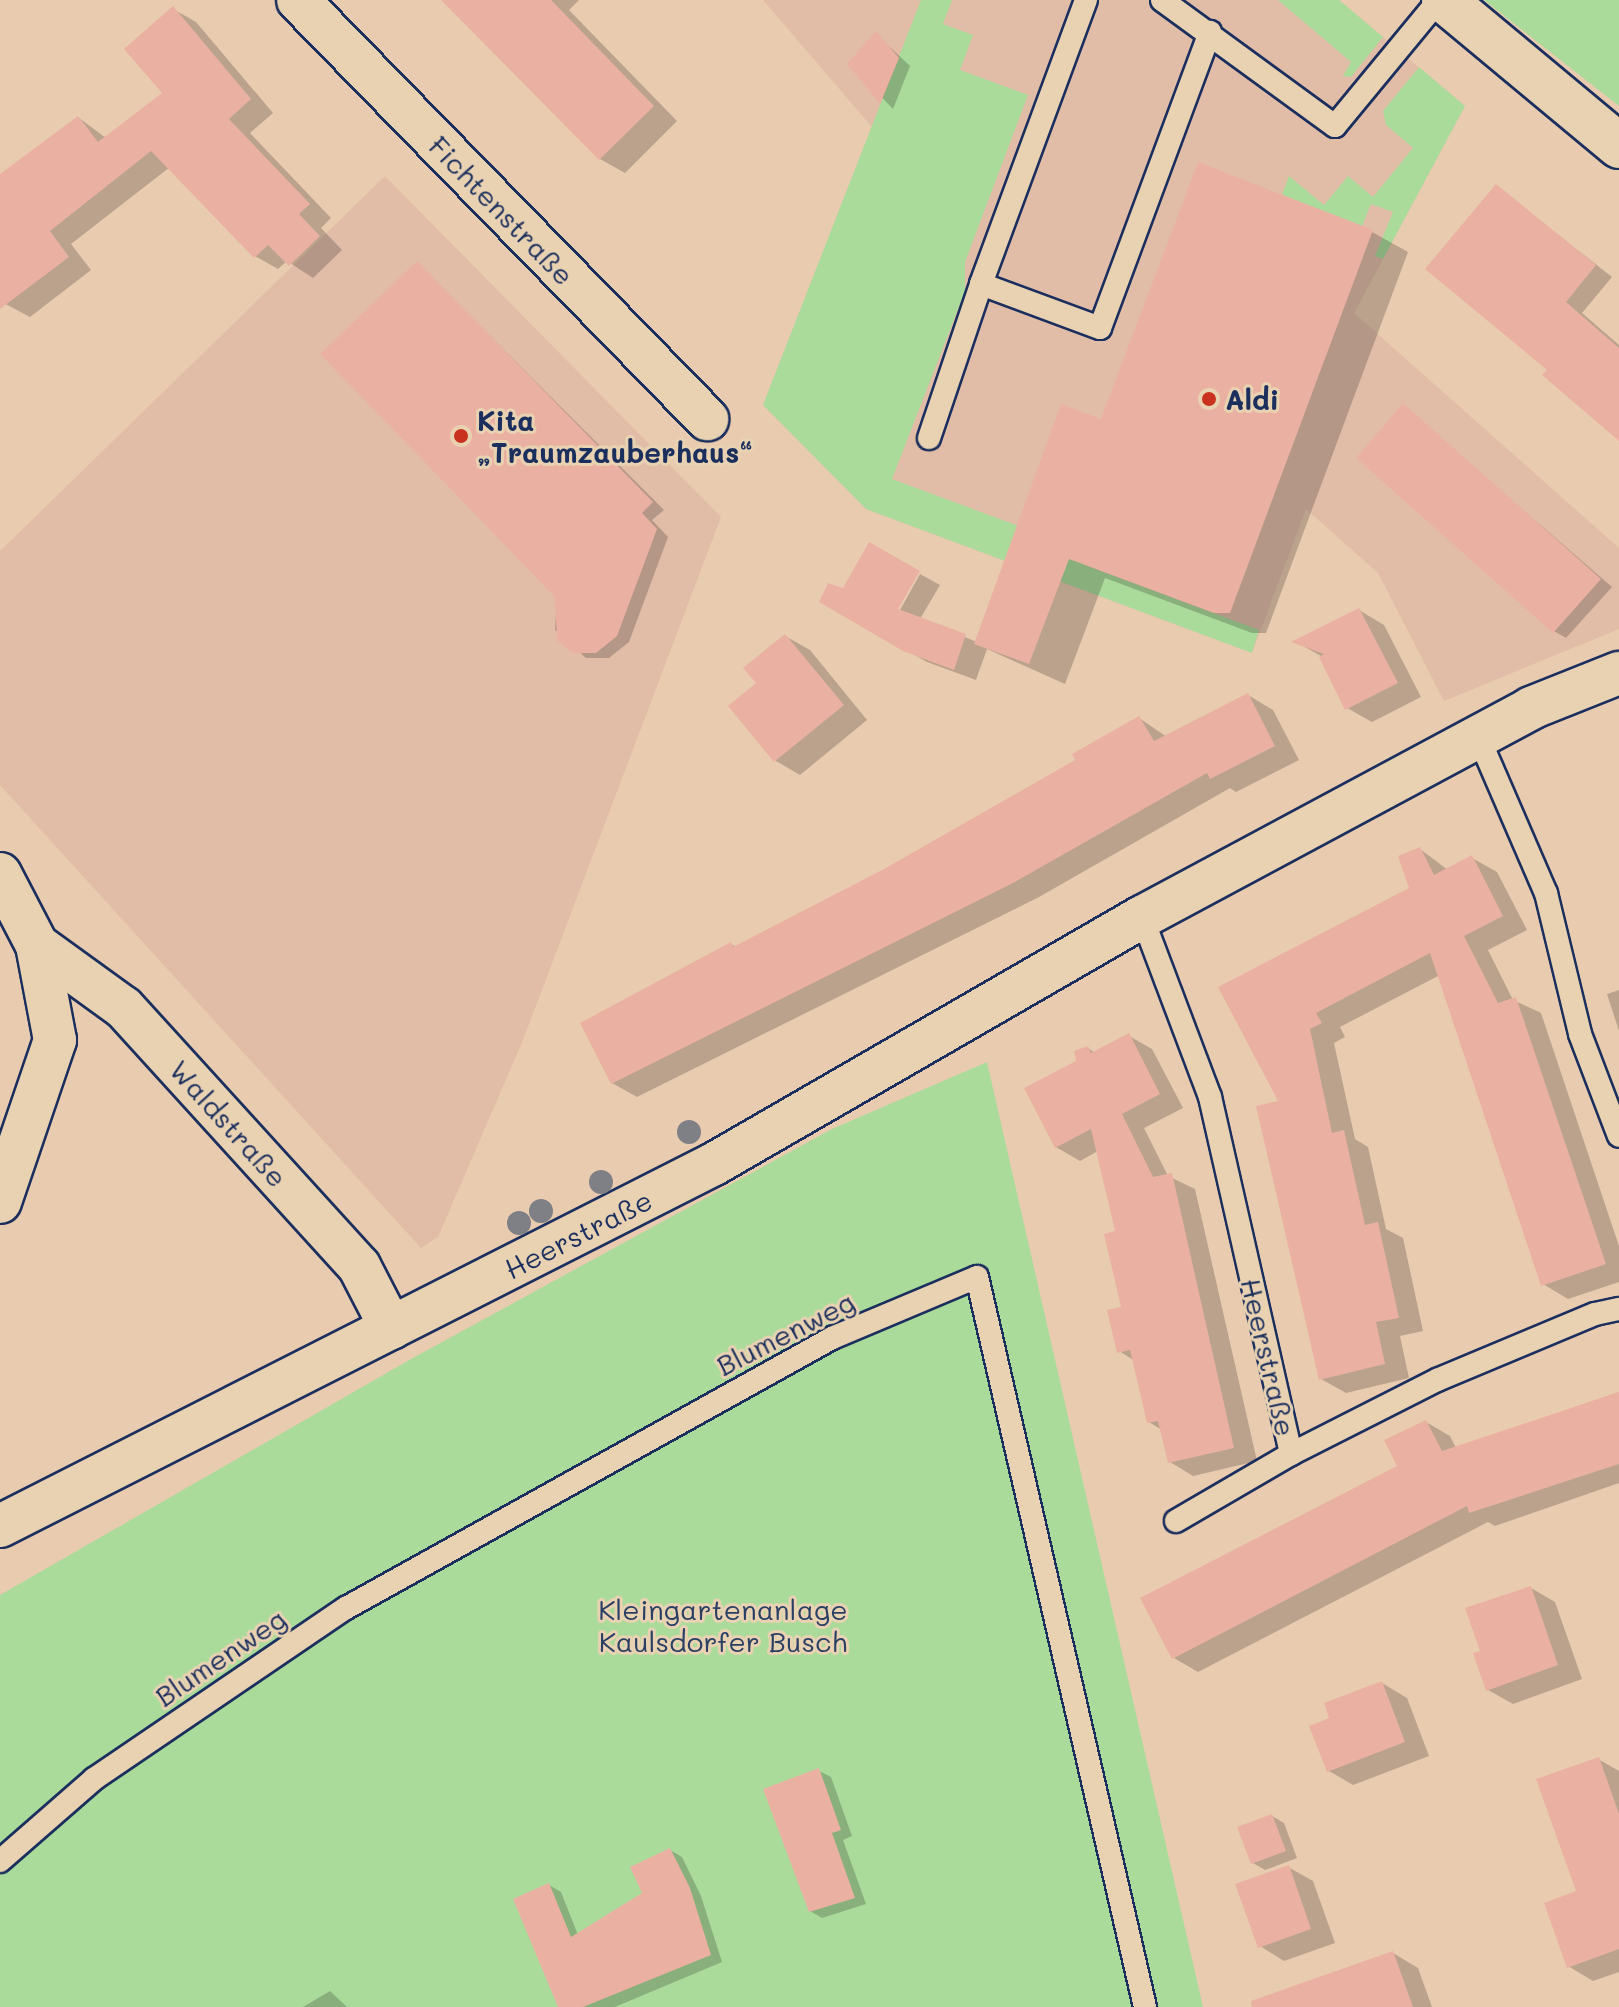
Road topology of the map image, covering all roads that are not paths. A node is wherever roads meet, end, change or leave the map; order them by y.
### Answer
1 (298, 0) edge
2 (1086, 0) edge
3 (1162, 0) edge
4 (1441, 0) edge
5 (1210, 32) junction
6 (1619, 146) edge
7 (981, 284) junction
8 (707, 419) dead end
9 (929, 438) dead end
10 (1619, 673) edge
11 (1478, 736) junction
12 (0, 874) edge
13 (1142, 917) junction
14 (37, 945) junction
15 (1619, 1136) edge
16 (0, 1202) edge
17 (1619, 1309) edge
18 (391, 1328) junction
19 (1291, 1454) junction
20 (1176, 1521) dead end
21 (0, 1526) edge
22 (0, 1861) edge
23 (1145, 2007) edge

1 - 8 street, Fichtenstraße
2 - 7 lane
3 - 5 lane
4 - 5 lane
4 - 6 main road
5 - 7 lane
7 - 9 lane
10 - 11 street, Heerstraße
11 - 13 street, Heerstraße
11 - 15 lane
12 - 14 street, Waldstraße
13 - 18 street, Heerstraße
13 - 19 lane, Heerstraße
14 - 16 street, Waldstraße
14 - 18 street, Waldstraße
17 - 19 lane, Heerstraße
18 - 21 street, Heerstraße
19 - 20 lane
22 - 23 lane, Blumenweg

